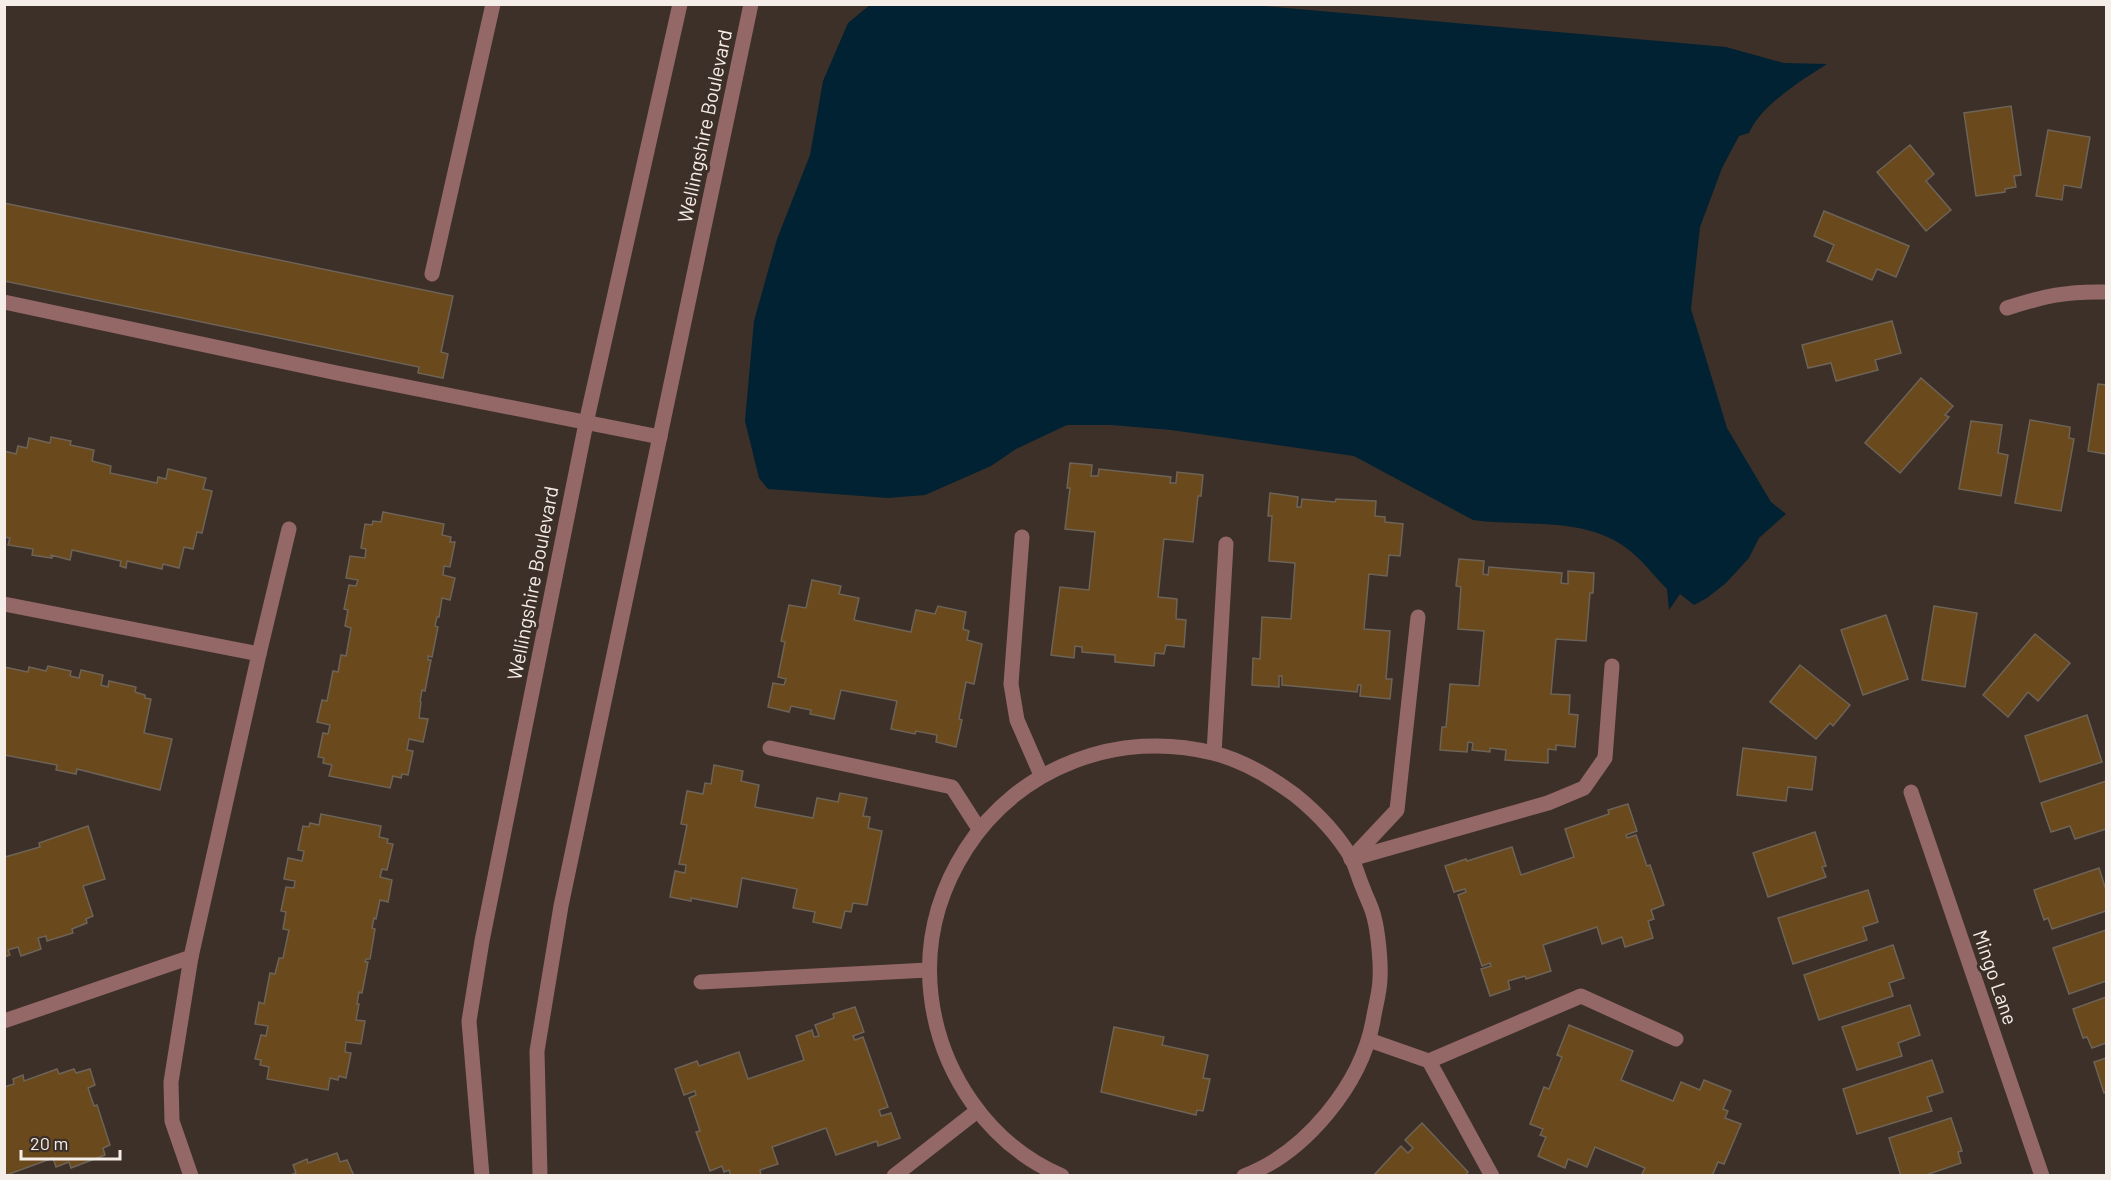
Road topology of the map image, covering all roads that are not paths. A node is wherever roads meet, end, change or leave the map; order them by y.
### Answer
1 (493, 4) edge
2 (680, 4) edge
3 (751, 4) edge
4 (432, 274) dead end
5 (2106, 292) edge
6 (4, 302) edge
7 (2007, 308) dead end
8 (586, 423) junction
9 (660, 437) junction
10 (289, 529) dead end
11 (1022, 537) dead end
12 (1226, 544) dead end
13 (4, 604) edge
14 (1418, 617) dead end
15 (259, 654) junction
16 (1612, 666) dead end
17 (770, 748) dead end
18 (1214, 753) junction
19 (1041, 775) junction
20 (1911, 792) dead end
21 (979, 829) junction
22 (1352, 859) junction
23 (191, 957) junction
24 (928, 970) junction
25 (701, 982) dead end
26 (4, 1021) edge
27 (1676, 1039) dead end
28 (1370, 1040) junction
29 (1429, 1061) junction
30 (977, 1111) junction
31 (1254, 1174) edge
32 (191, 1176) edge
33 (482, 1176) edge
34 (540, 1176) edge
35 (894, 1176) edge
36 (1062, 1176) edge
37 (1492, 1176) edge
38 (2043, 1176) edge

1 - 4 street
2 - 8 street, Wellingshire Boulevard
3 - 9 street, Wellingshire Boulevard
5 - 7 street
6 - 8 street
8 - 9 street
8 - 33 street, Wellingshire Boulevard
9 - 34 street, Wellingshire Boulevard
10 - 15 street
11 - 19 street
12 - 18 street
13 - 15 street
14 - 22 street
15 - 23 street
16 - 22 street
17 - 21 street
18 - 19 street
18 - 22 street
19 - 21 street
20 - 38 street, Mingo Lane
21 - 24 street
22 - 28 street
23 - 26 street
23 - 32 street
24 - 25 street
24 - 30 street
27 - 29 street
28 - 29 street
28 - 31 street
29 - 37 street
30 - 35 street
30 - 36 street

